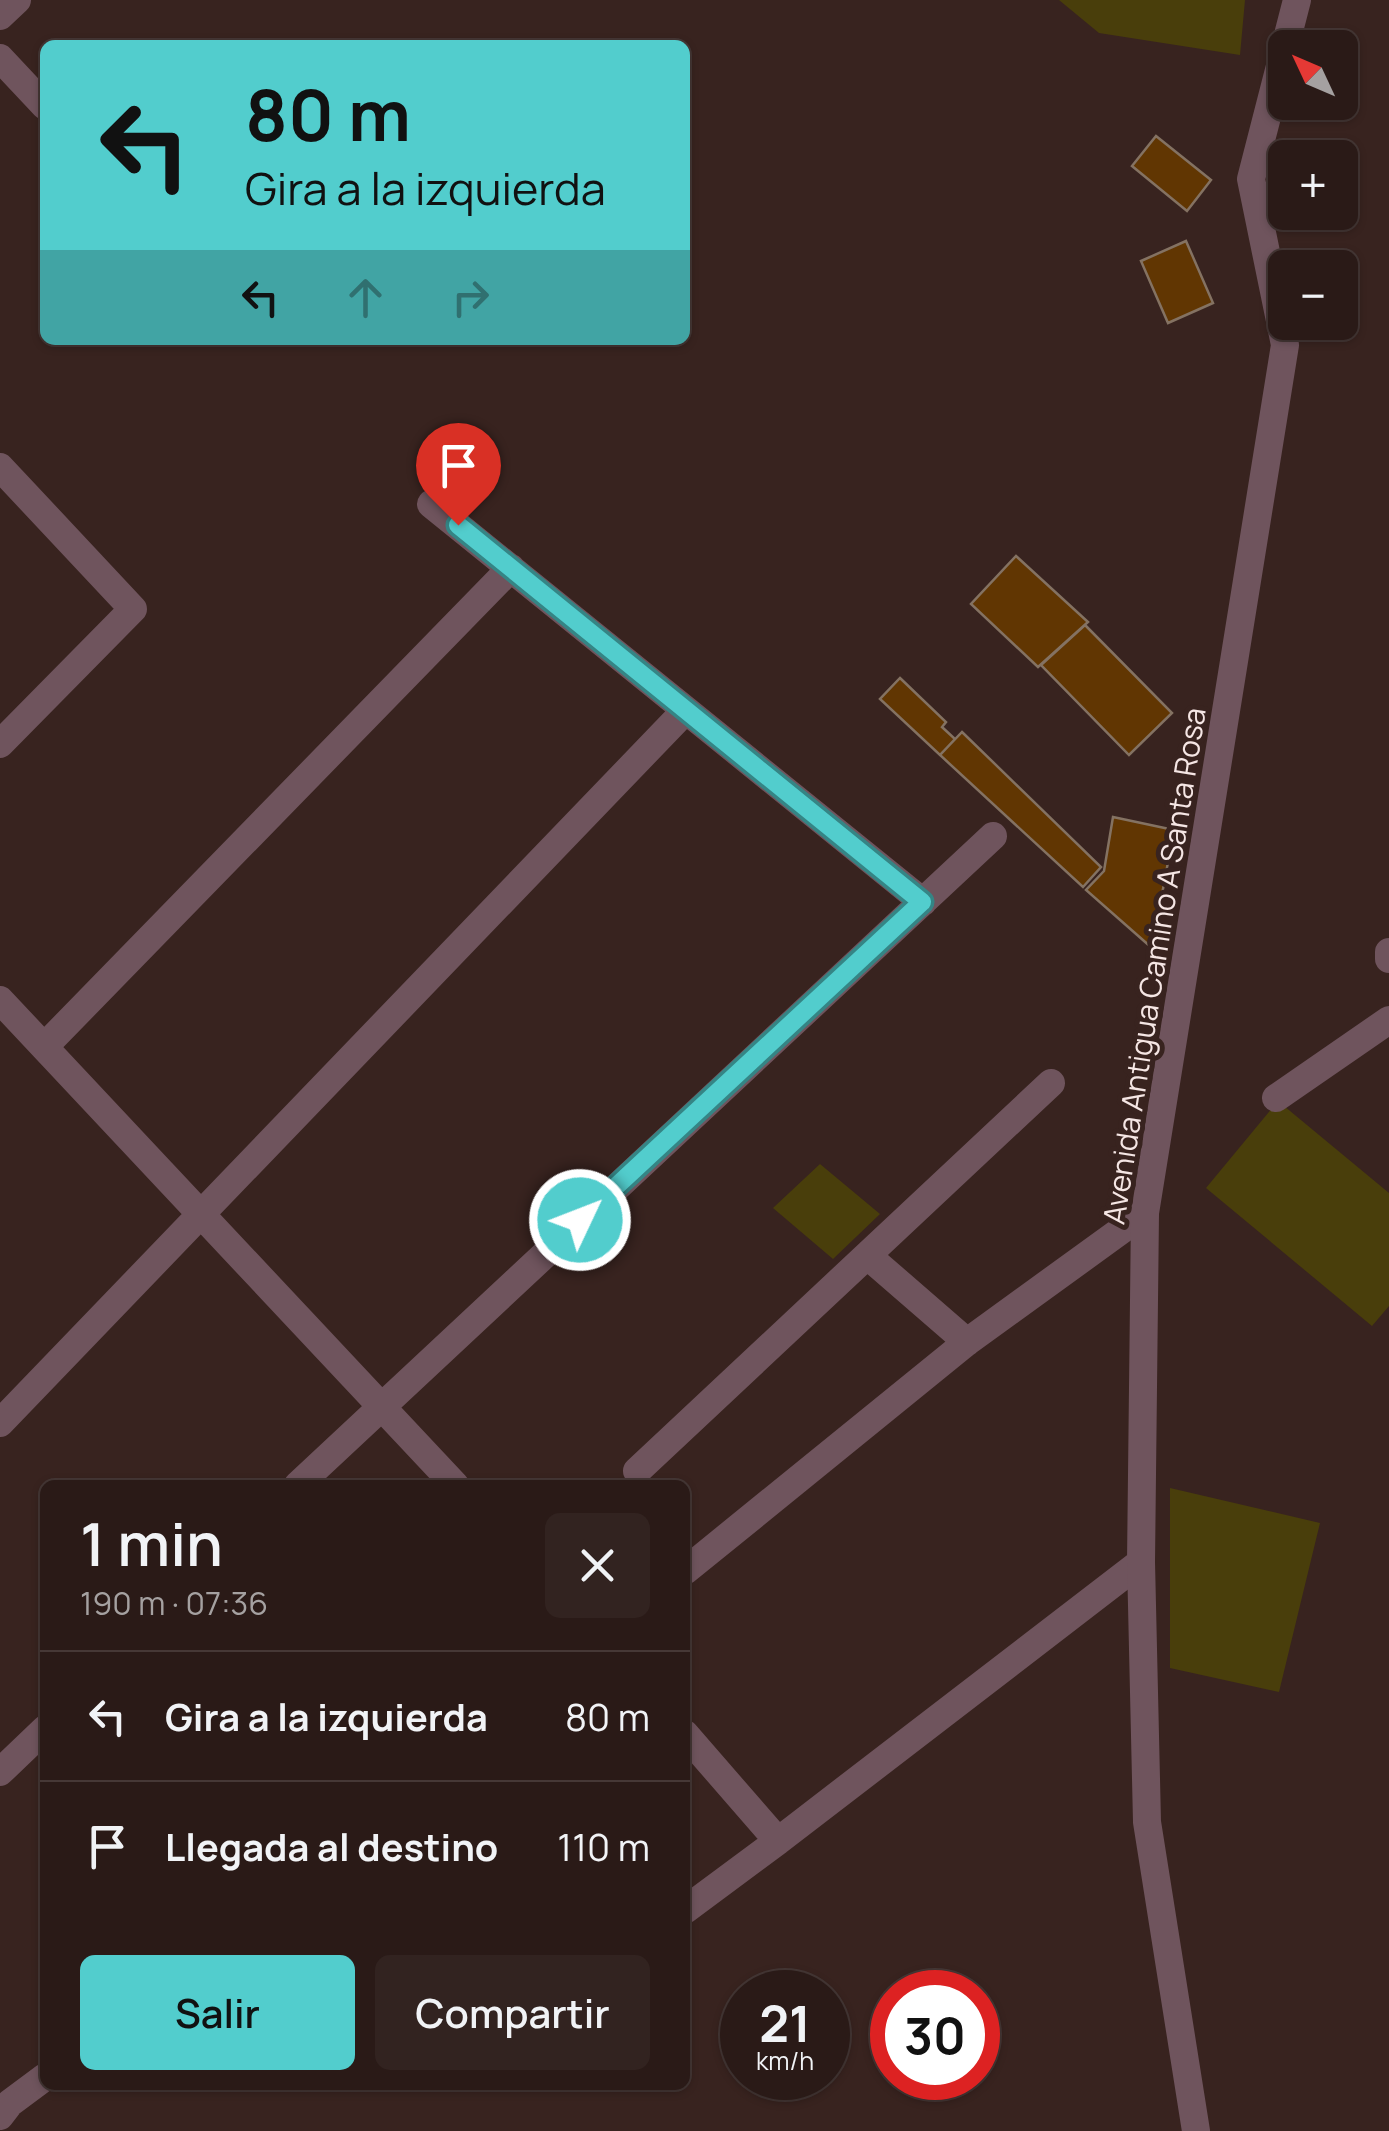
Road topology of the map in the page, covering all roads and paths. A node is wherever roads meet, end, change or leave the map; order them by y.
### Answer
1 (17, 0) edge
2 (1297, 0) edge
3 (0, 16) edge
4 (0, 58) edge
5 (40, 101) edge
6 (0, 468) edge
7 (431, 504) dead end
8 (511, 568) junction
9 (685, 710) junction
10 (0, 744) edge
11 (993, 836) dead end
12 (922, 902) junction
13 (0, 1000) edge
14 (1389, 1020) edge
15 (44, 1047) junction
16 (1051, 1082) dead end
17 (1276, 1098) dead end
18 (200, 1214) junction
19 (1145, 1214) junction
20 (869, 1257) junction
21 (967, 1342) junction
22 (380, 1406) junction
23 (0, 1423) edge
24 (637, 1471) dead end
25 (303, 1480) edge
26 (449, 1480) edge
27 (1141, 1562) junction
28 (690, 1567) edge
29 (40, 1733) edge
30 (690, 1740) edge
31 (0, 1772) edge
32 (778, 1841) junction
33 (690, 1906) edge
34 (40, 2081) edge
35 (0, 2116) edge
36 (1196, 2131) edge

1 - 3 street
2 - 19 street, Avenida Antigua Camino A Santa Rosa
4 - 5 street
6 - 10 street
7 - 8 street
8 - 9 street
8 - 15 street
9 - 12 street
9 - 18 street
11 - 12 street
12 - 22 street
13 - 15 street
14 - 17 street
15 - 18 street
16 - 20 street
18 - 22 street
18 - 23 street
19 - 21 street
19 - 27 street, Avenida Antigua Camino A Santa Rosa
20 - 21 street
20 - 24 street
21 - 28 street
22 - 25 street
22 - 26 street
27 - 32 street
27 - 36 street, Avenida Antigua Camino A Santa Rosa
29 - 31 street
30 - 32 street
32 - 33 street
34 - 35 street

